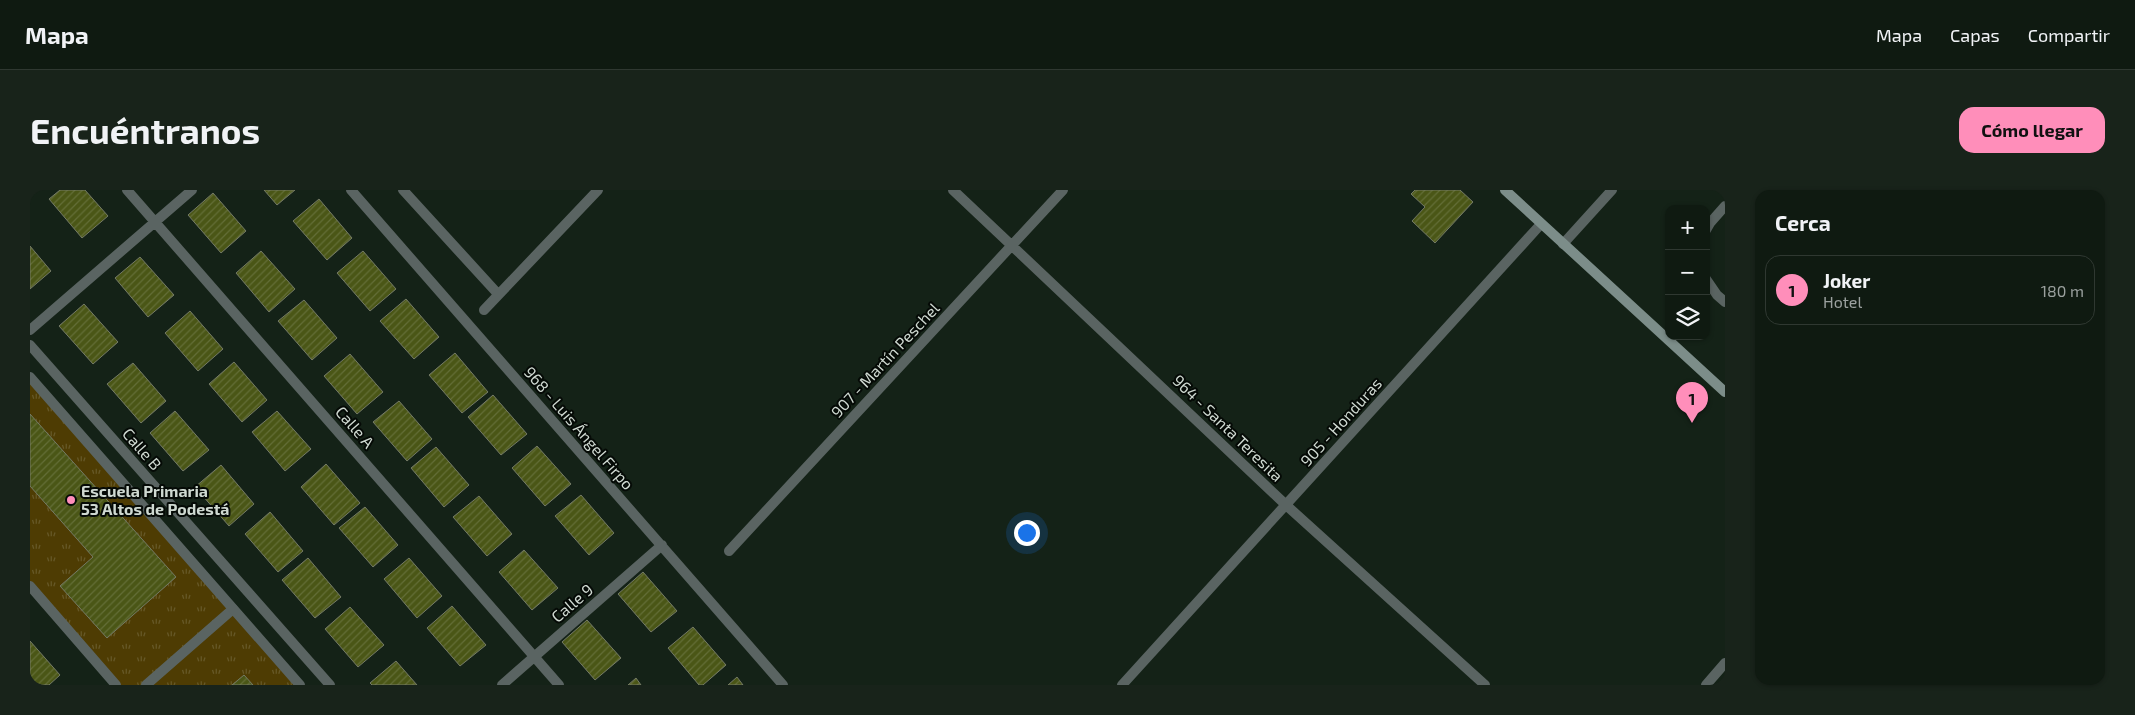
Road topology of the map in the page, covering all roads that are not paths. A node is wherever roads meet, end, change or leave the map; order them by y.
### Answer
1 (127, 190) edge
2 (192, 190) edge
3 (351, 190) edge
4 (403, 190) edge
5 (598, 190) edge
6 (953, 190) edge
7 (1063, 190) edge
8 (1505, 190) edge
9 (1612, 190) edge
10 (1725, 206) edge
11 (155, 221) junction
12 (1710, 223) edge
13 (1541, 224) junction
14 (1012, 244) junction
15 (1564, 244) junction
16 (1710, 285) edge
17 (498, 294) junction
18 (1725, 302) edge
19 (484, 310) dead end
20 (30, 330) edge
21 (30, 345) edge
22 (30, 377) edge
23 (1725, 392) edge
24 (1286, 505) junction
25 (662, 545) junction
26 (729, 551) dead end
27 (30, 586) edge
28 (233, 609) junction
29 (534, 656) junction
30 (1725, 663) edge
31 (116, 685) edge
32 (146, 685) edge
33 (300, 685) edge
34 (330, 685) edge
35 (502, 685) edge
36 (559, 685) edge
37 (783, 685) edge
38 (1122, 685) edge
39 (1485, 685) edge
40 (1706, 685) edge

1 - 11 street, Calle A
2 - 11 street
3 - 25 street, 968 - Luis Ángel Firpo
4 - 17 street
5 - 17 street
6 - 14 street, 964 - Santa Teresita
7 - 14 street, 907 - Martín Peschel
8 - 13 main road
9 - 15 street
10 - 12 street
11 - 20 street
11 - 29 street, Calle A
13 - 15 main road
13 - 24 street, 905 - Honduras
14 - 24 street, 964 - Santa Teresita
14 - 26 street, 907 - Martín Peschel
15 - 23 main road
16 - 18 street
17 - 19 street
21 - 34 street, Calle B
22 - 28 street
24 - 38 street, 905 - Honduras
24 - 39 street, 964 - Santa Teresita
25 - 29 street, Calle 9
25 - 37 street, 968 - Luis Ángel Firpo
27 - 31 street
28 - 32 street
28 - 33 street
29 - 35 street, Calle 9
29 - 36 street, Calle A
30 - 40 street

